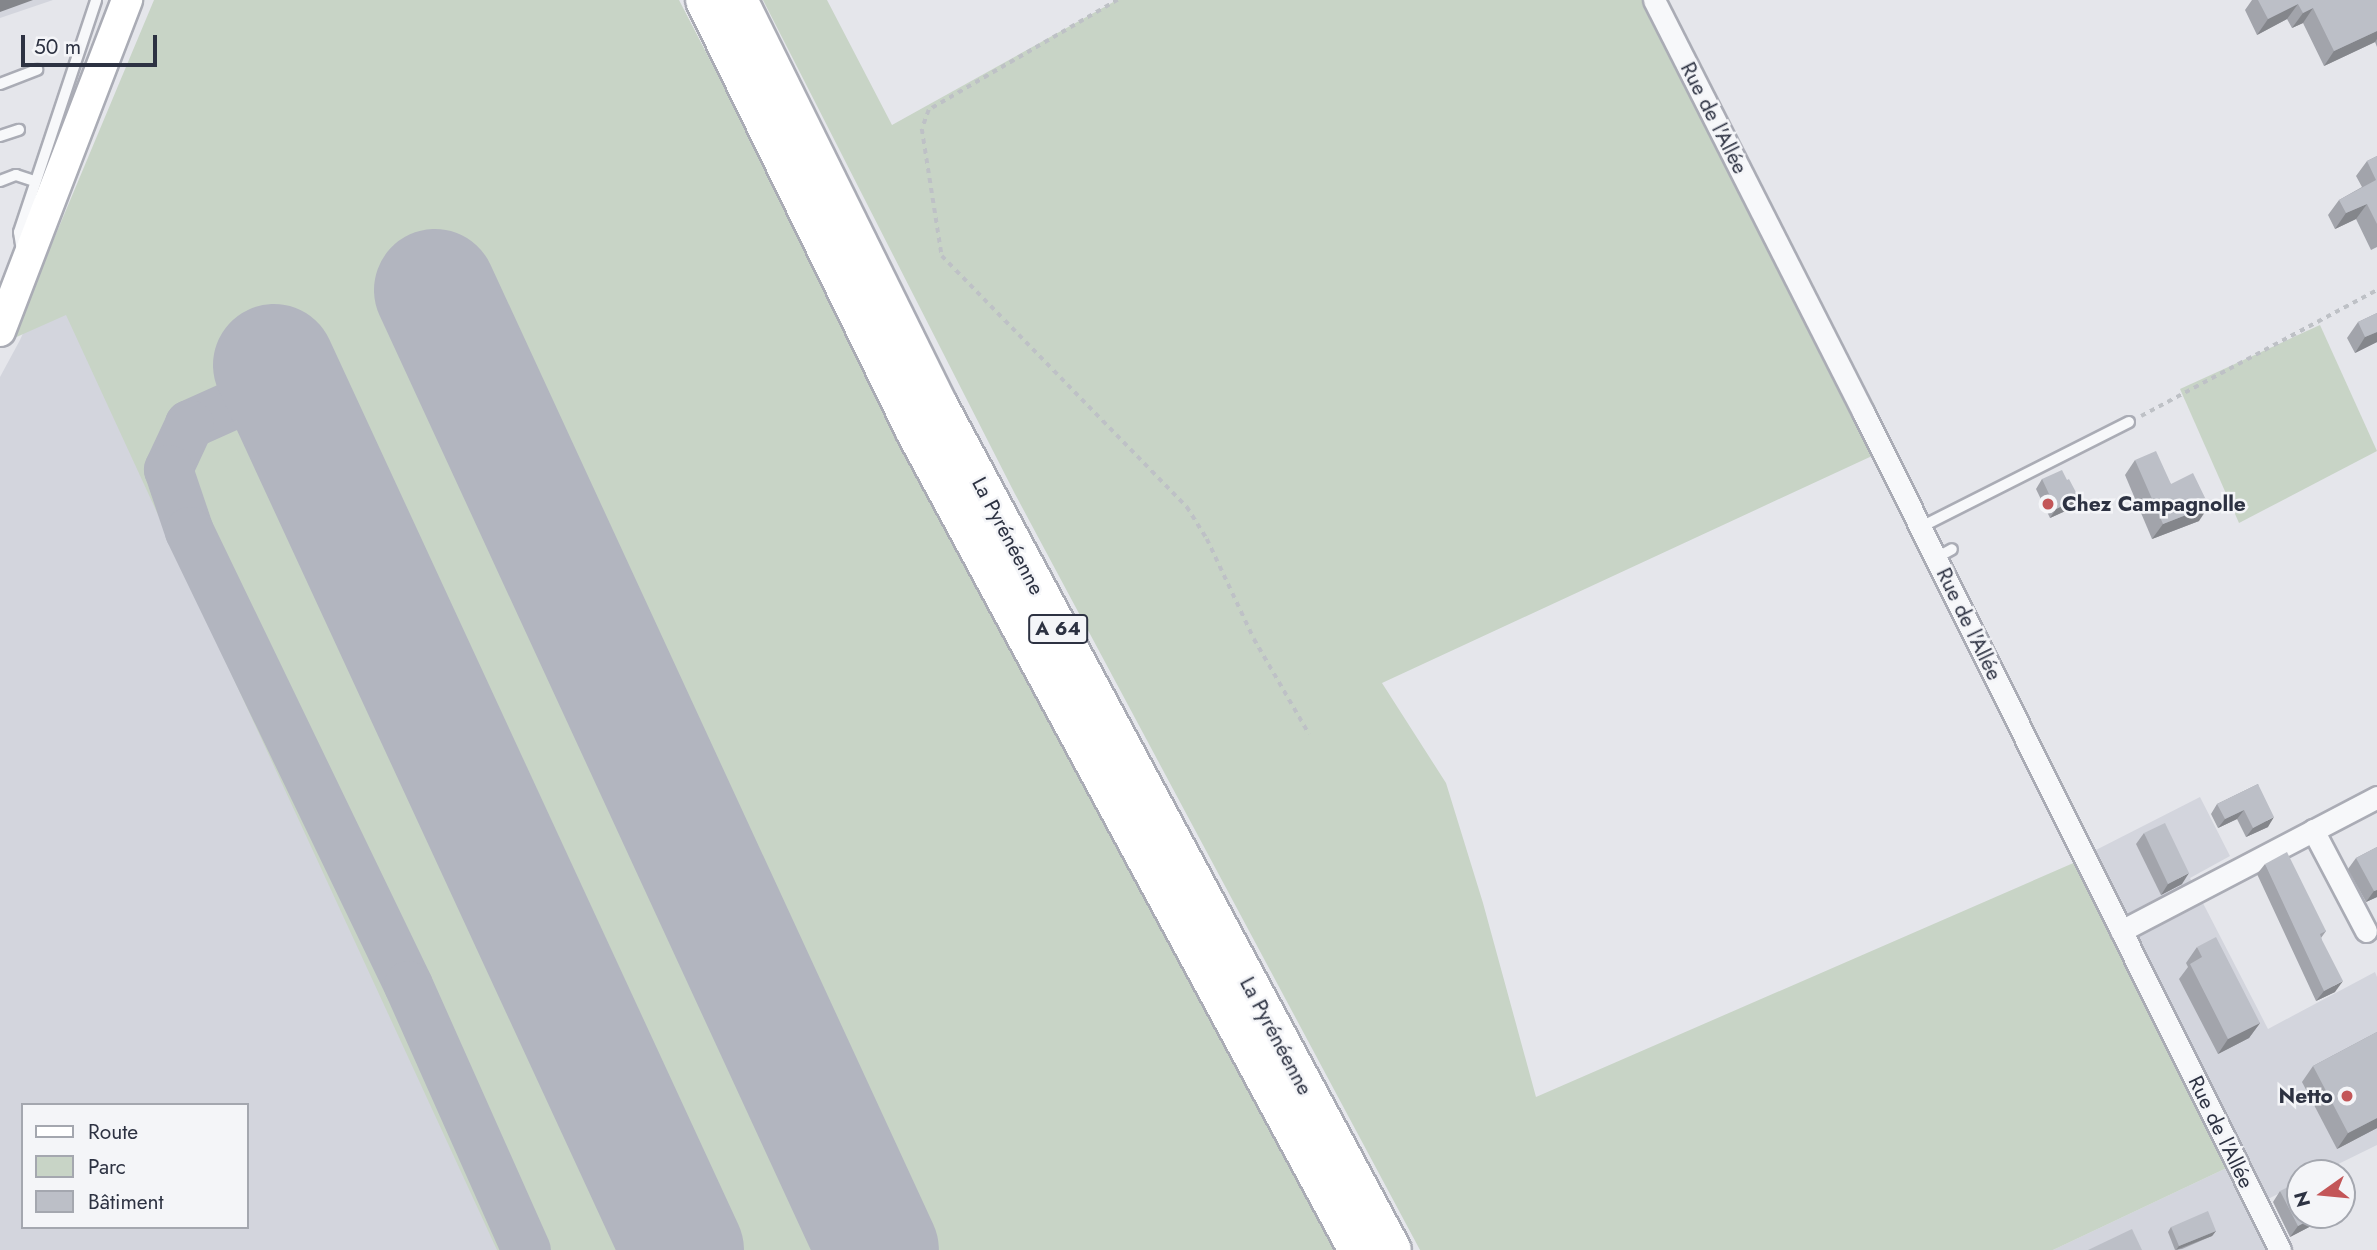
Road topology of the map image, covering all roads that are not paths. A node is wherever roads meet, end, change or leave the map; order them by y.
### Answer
1 (96, 0) edge
2 (127, 0) edge
3 (705, 0) edge
4 (738, 0) edge
5 (1654, 0) edge
6 (37, 71) dead end
7 (0, 84) edge
8 (19, 130) dead end
9 (0, 136) edge
10 (0, 181) edge
11 (35, 181) junction
12 (25, 271) junction
13 (0, 331) edge
14 (2129, 422) road end
15 (1921, 527) junction
16 (2377, 797) edge
17 (2313, 830) junction
18 (2121, 931) junction
19 (2366, 931) dead end
20 (1358, 1250) edge
21 (1392, 1250) edge
22 (2280, 1250) edge

1 - 11 lane
2 - 12 street
3 - 20 highway, La Pyrénéenne / A 64
4 - 21 highway, La Pyrénéenne / A 64
5 - 15 street, Rue de l'Allée
6 - 7 lane
8 - 9 lane
10 - 11 lane
11 - 12 lane
12 - 13 street
14 - 15 lane
15 - 18 street, Rue de l'Allée
16 - 17 street
17 - 18 street
17 - 19 street
18 - 22 street, Rue de l'Allée

